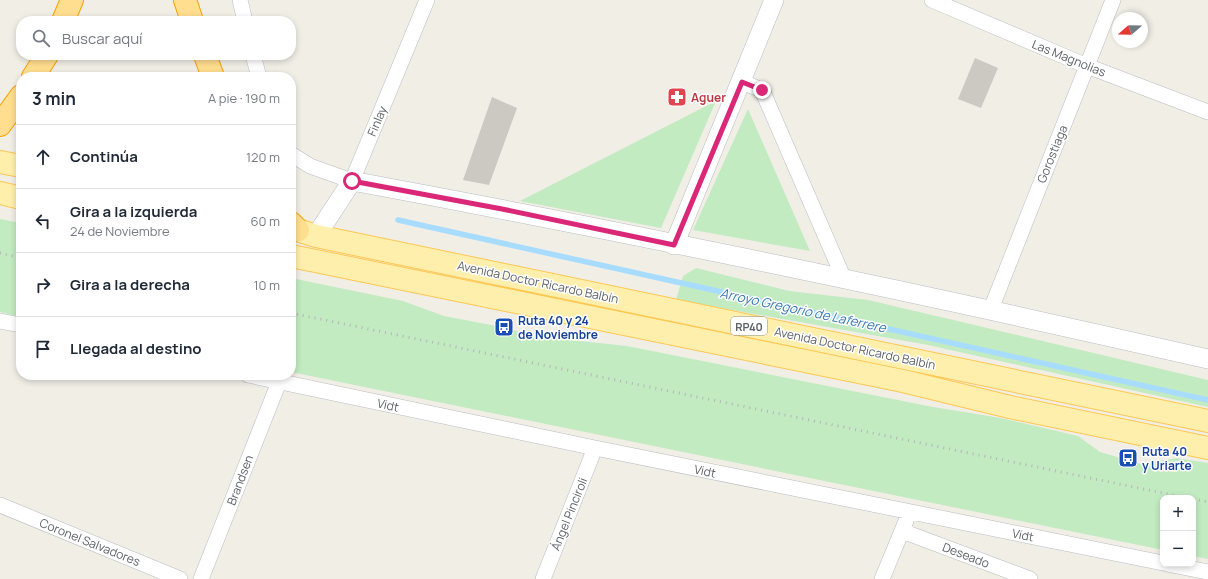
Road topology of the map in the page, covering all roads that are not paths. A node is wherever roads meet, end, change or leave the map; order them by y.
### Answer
1 (72, 0) edge
2 (184, 0) edge
3 (240, 0) edge
4 (427, 0) edge
5 (774, 0) edge
6 (932, 0) edge
7 (1113, 0) edge
8 (65, 16) edge
9 (190, 16) edge
10 (244, 16) edge
11 (44, 60) edge
12 (207, 60) edge
13 (255, 60) edge
14 (1087, 66) junction
15 (36, 72) edge
16 (211, 72) edge
17 (258, 72) edge
18 (742, 82) junction
19 (16, 103) edge
20 (1208, 112) edge
21 (0, 125) edge
22 (296, 157) edge
23 (0, 162) edge
24 (16, 165) edge
25 (352, 181) junction
26 (0, 193) edge
27 (16, 197) edge
28 (299, 230) edge
29 (674, 245) junction
30 (296, 257) edge
31 (844, 279) junction
32 (991, 309) junction
33 (0, 321) edge
34 (16, 324) edge
35 (1208, 359) edge
36 (270, 380) edge
37 (279, 382) junction
38 (1208, 421) edge
39 (595, 448) junction
40 (1208, 448) edge
41 (0, 506) edge
42 (910, 513) junction
43 (902, 530) junction
44 (1160, 562) edge
45 (1182, 567) edge
46 (1208, 572) edge
47 (180, 579) edge
48 (201, 579) edge
49 (543, 579) edge
50 (882, 579) edge
51 (1030, 579) edge

1 - 8 highway
2 - 9 highway
3 - 10 street
4 - 25 street, Finlay
5 - 18 street
6 - 14 street, Las Magnolias
7 - 14 street, Gorostiaga
11 - 15 highway
12 - 16 highway
13 - 17 street
14 - 20 street, Las Magnolias
14 - 32 street, Gorostiaga
18 - 29 street
18 - 31 street
19 - 21 highway
22 - 25 street
23 - 24 main road
25 - 28 street, Finlay
25 - 29 street
26 - 27 main road
28 - 38 main road, Avenida Doctor Ricardo Balbín / RP40
29 - 31 street
30 - 40 main road, Avenida Doctor Ricardo Balbín / RP40
31 - 32 street
32 - 35 street
33 - 34 street
36 - 37 street, Vidt
37 - 39 street, Vidt
37 - 48 street, Brandsen
39 - 42 street, Vidt
39 - 49 street, Ángel Pinciroli
41 - 47 street, Coronel Salvadores
42 - 43 street
42 - 44 street, Vidt
43 - 50 street
43 - 51 street, Deseado
45 - 46 street

